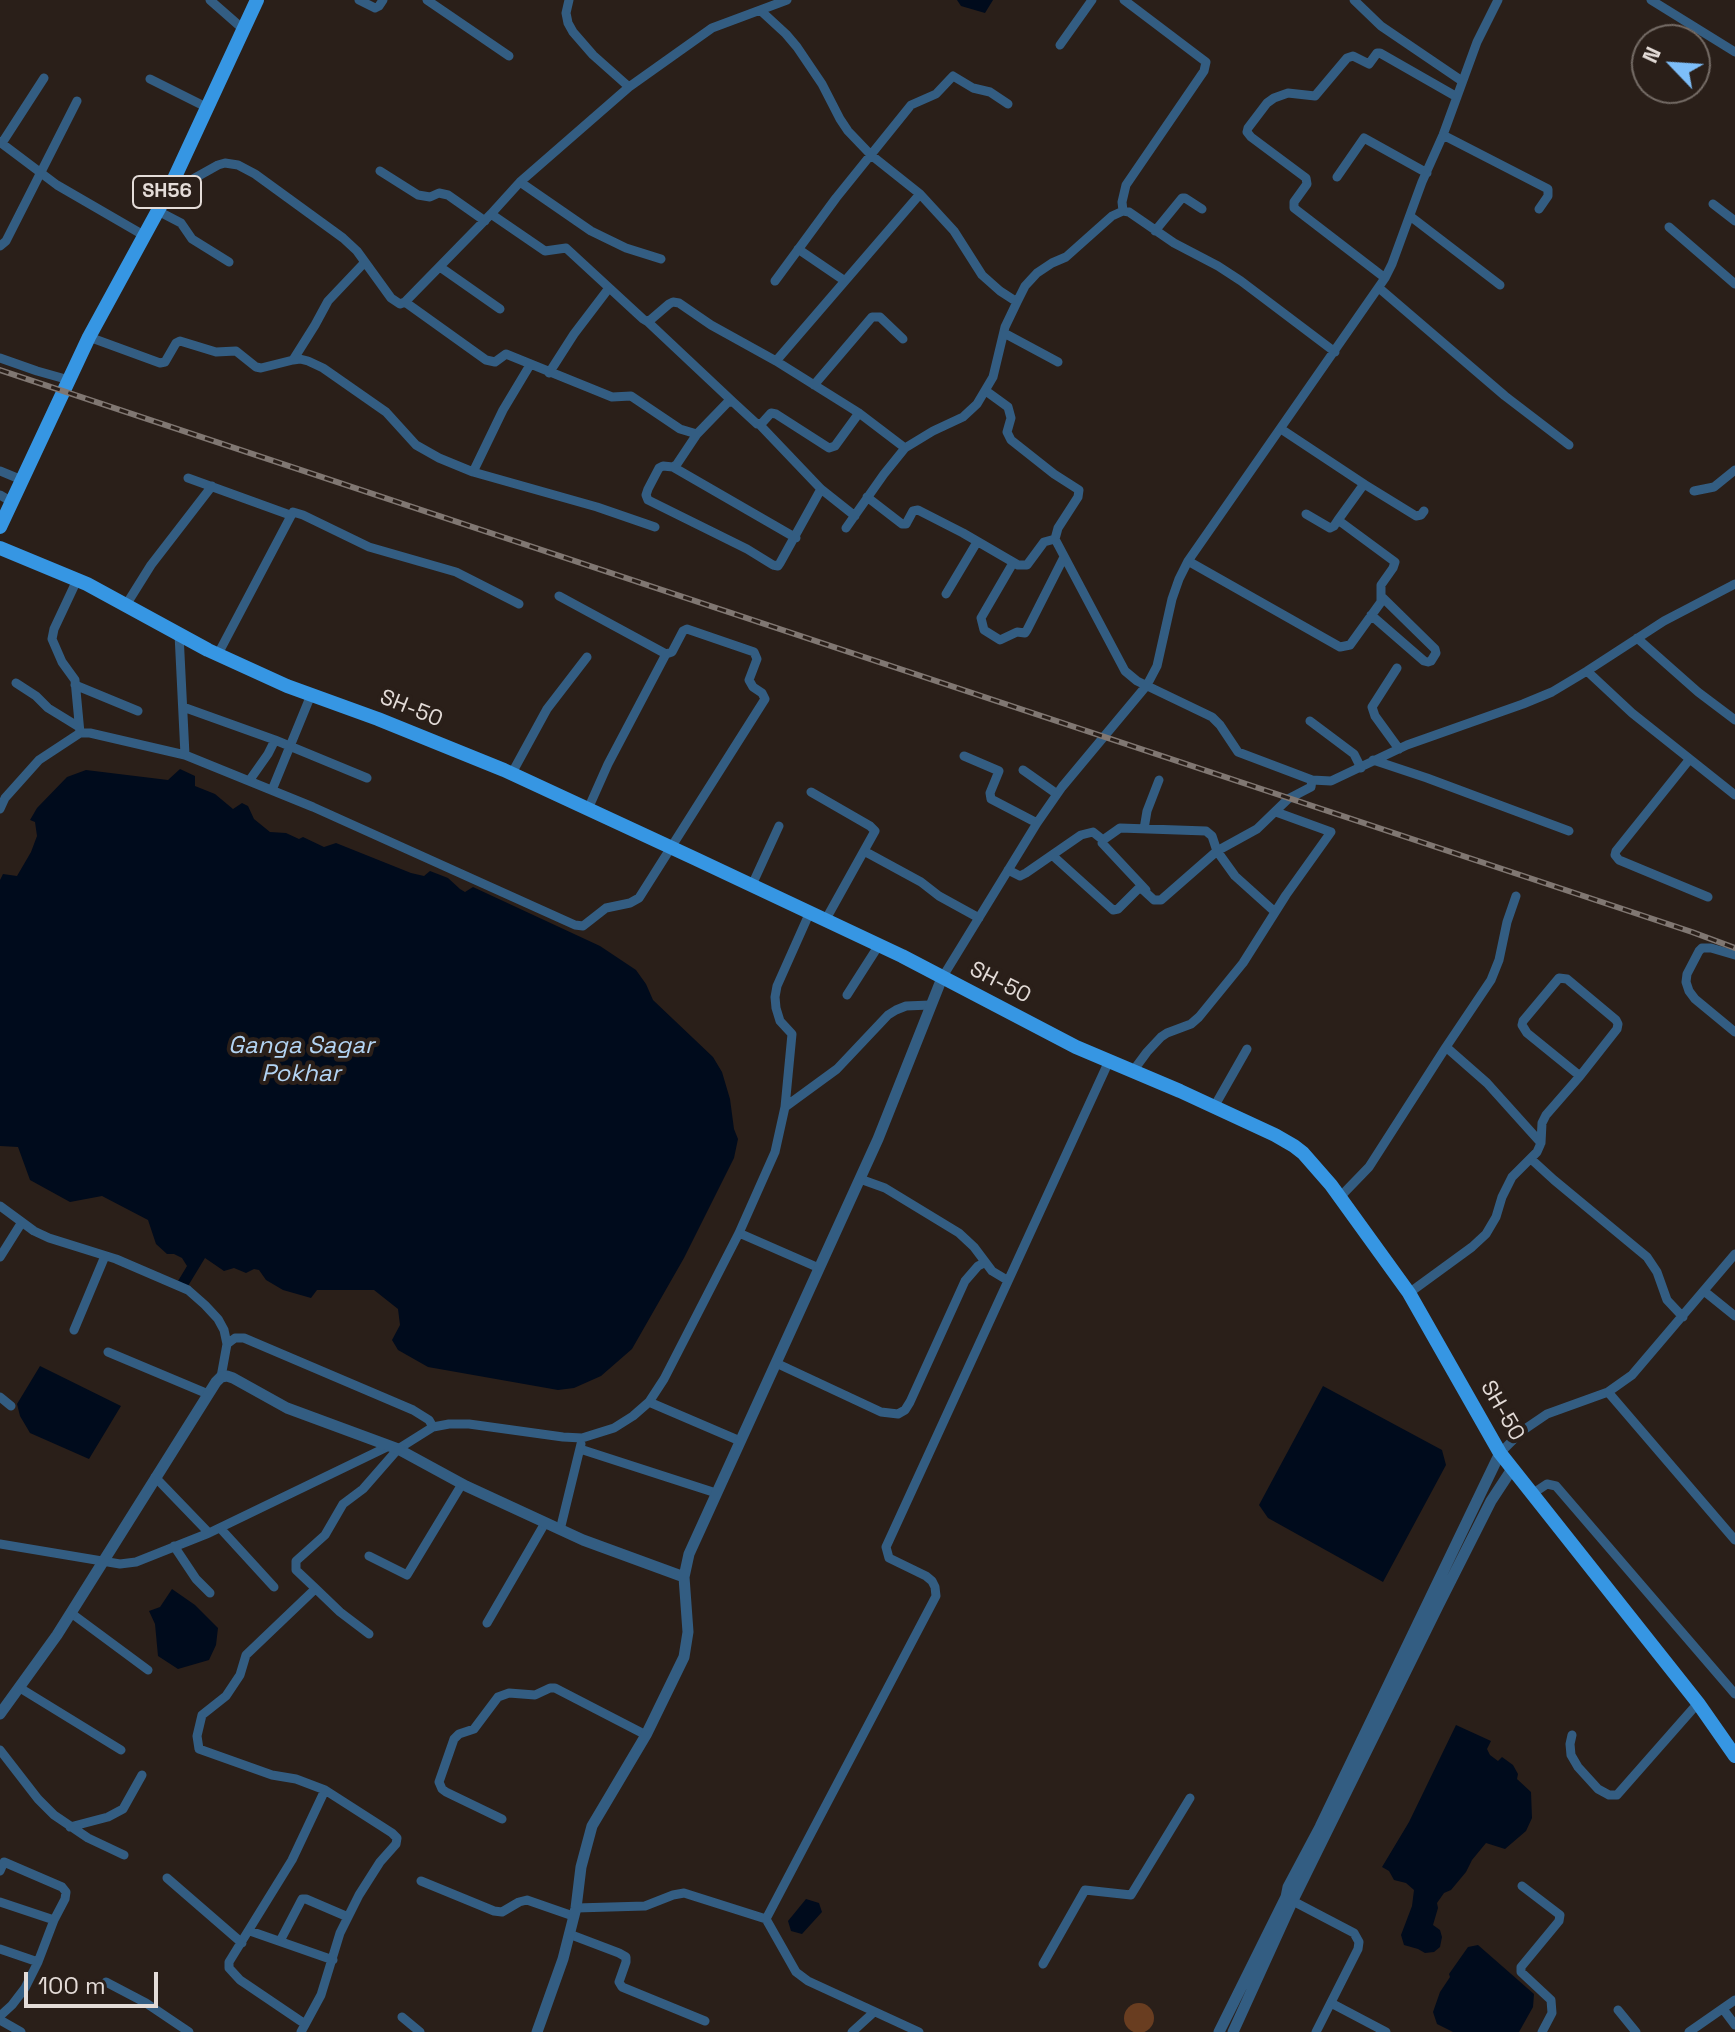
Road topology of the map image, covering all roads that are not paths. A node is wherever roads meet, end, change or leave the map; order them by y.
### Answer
1 (210, 0) edge
2 (257, 0) edge
3 (359, 0) edge
4 (383, 0) edge
5 (427, 0) edge
6 (569, 0) edge
7 (787, 0) edge
8 (1092, 0) edge
9 (1124, 0) edge
10 (1354, 0) edge
11 (1498, 0) edge
12 (1651, 0) edge
13 (761, 11) junction
14 (243, 29) junction
15 (1060, 45) dead end
16 (1735, 52) edge
17 (509, 56) dead end
18 (44, 78) dead end
19 (150, 79) dead end
20 (1462, 81) junction
21 (629, 87) junction
22 (1457, 97) junction
23 (77, 101) dead end
24 (1008, 104) dead end
25 (206, 107) junction
26 (1443, 135) junction
27 (1, 142) edge
28 (871, 155) junction
29 (380, 171) dead end
30 (40, 173) junction
31 (1427, 173) junction
32 (1337, 177) dead end
33 (520, 182) junction
34 (167, 194) junction
35 (920, 194) junction
36 (1713, 204) dead end
37 (1202, 209) dead end
38 (1539, 209) dead end
39 (158, 211) junction
40 (1123, 211) junction
41 (1410, 216) junction
42 (488, 218) junction
43 (1735, 221) edge
44 (1669, 227) dead end
45 (1155, 231) junction
46 (145, 236) junction
47 (0, 246) edge
48 (798, 249) junction
49 (661, 259) dead end
50 (229, 262) dead end
51 (365, 262) junction
52 (440, 267) junction
53 (1385, 278) junction
54 (775, 281) dead end
55 (845, 281) junction
56 (1735, 284) edge
57 (1500, 285) dead end
58 (609, 288) junction
59 (1379, 288) junction
60 (405, 302) junction
61 (1017, 302) junction
62 (500, 309) dead end
63 (648, 322) junction
64 (1004, 333) junction
65 (89, 337) junction
66 (903, 339) dead end
67 (1335, 352) junction
68 (0, 358) edge
69 (293, 360) junction
70 (776, 361) junction
71 (1058, 362) dead end
72 (530, 365) junction
73 (549, 373) junction
74 (69, 380) junction
75 (814, 385) junction
76 (986, 391) junction
77 (732, 401) junction
78 (859, 413) junction
79 (759, 424) junction
80 (1281, 429) junction
81 (697, 434) junction
82 (1569, 445) dead end
83 (905, 448) junction
84 (673, 467) junction
85 (1735, 470) edge
86 (0, 471) edge
87 (473, 472) junction
88 (188, 478) dead end
89 (22, 480) junction
90 (1364, 484) junction
91 (212, 486) junction
92 (821, 489) junction
93 (1694, 491) dead end
94 (867, 497) junction
95 (6, 498) edge
96 (1424, 511) dead end
97 (1306, 514) dead end
98 (290, 515) junction
99 (855, 516) junction
100 (1338, 520) junction
101 (0, 527) edge
102 (655, 527) dead end
103 (846, 528) dead end
104 (796, 538) junction
105 (1055, 539) junction
106 (977, 542) junction
107 (0, 548) edge
108 (1064, 557) junction
109 (1188, 561) junction
110 (1013, 563) junction
111 (77, 580) junction
112 (1735, 584) edge
113 (946, 594) dead end
114 (559, 596) dead end
115 (1382, 597) junction
116 (519, 604) dead end
117 (126, 605) junction
118 (1371, 615) junction
119 (179, 634) junction
120 (1637, 638) junction
121 (218, 654) junction
122 (666, 654) junction
123 (587, 657) dead end
124 (1397, 668) dead end
125 (1587, 671) junction
126 (16, 683) dead end
127 (75, 685) junction
128 (1147, 685) junction
129 (311, 695) junction
130 (183, 707) junction
131 (138, 711) dead end
132 (1735, 720) edge
133 (1310, 721) dead end
134 (79, 730) junction
135 (275, 740) junction
136 (290, 746) junction
137 (1399, 749) junction
138 (185, 755) junction
139 (964, 756) dead end
140 (1373, 760) junction
141 (1689, 760) junction
142 (1361, 768) junction
143 (1023, 770) dead end
144 (512, 773) junction
145 (367, 778) dead end
146 (1159, 780) dead end
147 (1312, 780) junction
148 (249, 781) junction
149 (272, 790) junction
150 (811, 792) dead end
151 (1057, 794) junction
152 (1735, 795) edge
153 (3, 796) edge
154 (0, 809) edge
155 (588, 809) junction
156 (1276, 812) junction
157 (1037, 823) junction
158 (779, 826) dead end
159 (1144, 829) junction
160 (1569, 831) dead end
161 (1102, 843) dead end
162 (672, 848) junction
163 (864, 851) junction
164 (1217, 851) junction
165 (1052, 855) junction
166 (1008, 870) junction
167 (752, 885) junction
168 (1146, 891) junction
169 (1516, 896) dead end
170 (1708, 897) dead end
171 (810, 912) junction
172 (1275, 912) junction
173 (979, 918) junction
174 (826, 919) junction
175 (879, 945) junction
176 (1735, 955) edge
177 (942, 978) junction
178 (847, 995) dead end
179 (930, 1005) junction
180 (1735, 1032) edge
181 (1446, 1047) junction
182 (1247, 1049) dead end
183 (1109, 1061) junction
184 (1133, 1071) junction
185 (1580, 1076) junction
186 (785, 1107) junction
187 (1214, 1107) junction
188 (1541, 1143) junction
189 (1531, 1159) junction
190 (860, 1179) junction
191 (1340, 1197) junction
192 (0, 1206) edge
193 (22, 1222) junction
194 (739, 1233) junction
195 (1735, 1254) edge
196 (105, 1256) junction
197 (0, 1257) edge
198 (984, 1263) junction
199 (819, 1268) junction
200 (1007, 1280) junction
201 (1704, 1291) junction
202 (1409, 1293) junction
203 (1735, 1316) edge
204 (1683, 1317) junction
205 (74, 1330) dead end
206 (227, 1344) junction
207 (108, 1352) dead end
208 (776, 1363) junction
209 (221, 1377) junction
210 (1608, 1392) junction
211 (208, 1394) junction
212 (0, 1397) edge
213 (649, 1402) junction
214 (11, 1406) dead end
215 (433, 1427) junction
216 (582, 1438) junction
217 (740, 1441) junction
218 (394, 1448) junction
219 (580, 1449) junction
220 (1500, 1453) junction
221 (1512, 1469) junction
222 (155, 1477) junction
223 (462, 1484) junction
224 (716, 1493) junction
225 (1532, 1494) junction
226 (545, 1523) junction
227 (220, 1528) junction
228 (560, 1530) junction
229 (209, 1533) junction
230 (1735, 1540) edge
231 (0, 1544) edge
232 (174, 1546) junction
233 (369, 1556) dead end
234 (103, 1561) junction
235 (684, 1577) junction
236 (274, 1587) dead end
237 (314, 1587) junction
238 (210, 1593) dead end
239 (71, 1613) junction
240 (487, 1623) dead end
241 (369, 1634) dead end
242 (148, 1670) dead end
243 (20, 1688) junction
244 (1735, 1694) edge
245 (1698, 1703) junction
246 (0, 1714) edge
247 (646, 1735) junction
248 (1572, 1735) dead end
249 (0, 1750) edge
250 (121, 1750) dead end
251 (1735, 1756) edge
252 (142, 1775) dead end
253 (325, 1790) junction
254 (1190, 1798) dead end
255 (502, 1819) dead end
256 (70, 1827) junction
257 (1324, 1828) junction
258 (124, 1855) dead end
259 (0, 1871) edge
260 (167, 1878) dead end
261 (421, 1881) dead end
262 (1522, 1886) dead end
263 (1290, 1899) junction
264 (0, 1902) edge
265 (574, 1912) junction
266 (348, 1917) junction
267 (766, 1919) junction
268 (54, 1920) junction
269 (250, 1931) junction
270 (569, 1934) junction
271 (280, 1941) junction
272 (242, 1943) junction
273 (0, 1949) edge
274 (333, 1960) junction
275 (38, 1962) junction
276 (1043, 1964) dead end
277 (106, 1982) dead end
278 (1735, 2000) edge
279 (1331, 2003) junction
280 (1723, 2009) junction
281 (1618, 2010) dead end
282 (874, 2012) junction
283 (402, 2017) dead end
284 (0, 2018) edge
285 (705, 2021) dead end
286 (1735, 2025) edge
287 (303, 2030) edge
288 (21, 2032) edge
289 (189, 2032) edge
290 (420, 2032) edge
291 (537, 2032) edge
292 (852, 2032) edge
293 (919, 2032) edge
294 (1219, 2032) edge
295 (1233, 2032) edge
296 (1316, 2032) edge
297 (1386, 2032) edge
298 (1542, 2032) edge
299 (1636, 2032) edge
300 (1689, 2032) edge

1 - 14 street
2 - 14 main road, SH56
3 - 4 street
5 - 17 street
6 - 21 street
7 - 13 street
8 - 15 street
9 - 40 street
10 - 20 street
11 - 20 street
12 - 16 street
13 - 21 street
13 - 28 street
14 - 25 main road, SH56
18 - 27 street
19 - 25 street
20 - 22 street
21 - 33 street
22 - 26 street
22 - 53 street
23 - 30 street
24 - 28 street
25 - 34 main road, SH56
26 - 31 street
26 - 38 street
27 - 30 street
28 - 35 street
28 - 48 street
29 - 42 street
30 - 46 street
30 - 47 street
31 - 32 street
31 - 41 street
33 - 42 street
33 - 49 street
34 - 39 main road, SH56
34 - 51 street
35 - 55 street
35 - 61 street
36 - 43 street
37 - 45 street
39 - 46 main road, SH56
39 - 50 street
40 - 45 street
40 - 61 street
41 - 53 street
41 - 57 street
42 - 52 street
42 - 58 street
44 - 56 street
45 - 67 street
46 - 65 main road, SH56
48 - 54 street
48 - 55 street
51 - 60 street
51 - 69 street
52 - 60 street
52 - 62 street
53 - 59 street
55 - 70 street
58 - 63 street
58 - 73 street
59 - 67 street
59 - 82 street
60 - 72 street
61 - 64 street
63 - 70 street
63 - 77 street
64 - 71 street
64 - 76 street
65 - 69 street
65 - 74 main road, SH56
66 - 75 street
67 - 80 street
68 - 74 street
69 - 87 street
70 - 75 street
72 - 73 street
72 - 87 street
73 - 81 street
74 - 89 main road, SH56
75 - 78 street
76 - 83 street
76 - 105 street
77 - 79 street
77 - 81 street
78 - 79 street
78 - 83 street
79 - 92 street
80 - 90 street
80 - 109 street
81 - 84 street
83 - 94 street
84 - 104 street
84 - 104 street
85 - 93 street
86 - 89 street
87 - 102 street
88 - 91 street
89 - 95 main road, SH56
90 - 96 street
90 - 100 street
91 - 98 street
91 - 117 street
92 - 99 street
92 - 104 street
94 - 99 street
94 - 106 street
95 - 101 main road, SH56
97 - 100 street
98 - 116 street
98 - 121 street
99 - 103 street
100 - 115 street
105 - 108 street
105 - 110 street
106 - 110 street
106 - 113 street
107 - 111 main road, SH-50
108 - 110 street
108 - 128 street
109 - 118 street
109 - 128 street
111 - 117 main road, SH-50
111 - 127 street
112 - 120 street
114 - 122 street
115 - 118 street
115 - 118 street
117 - 119 main road, SH-50
119 - 121 main road, SH-50
119 - 130 street
120 - 125 street
120 - 132 street
121 - 129 main road, SH-50
122 - 155 street
122 - 162 street
123 - 144 street
124 - 137 street
125 - 137 street
125 - 141 street
126 - 134 street
127 - 131 street
127 - 134 street
128 - 147 street
128 - 151 street
129 - 136 street
129 - 144 main road, SH-50
130 - 135 street
130 - 138 street
133 - 142 street
134 - 138 street
134 - 153 street
135 - 136 street
135 - 148 street
136 - 145 street
136 - 149 street
137 - 140 street
138 - 148 street
139 - 157 street
140 - 142 street
140 - 160 street
141 - 152 street
141 - 170 street
142 - 147 street
143 - 151 street
144 - 155 main road, SH-50
146 - 159 street
147 - 156 street
148 - 149 street
149 - 162 street
150 - 163 street
151 - 157 street
153 - 154 street
155 - 162 main road, SH-50
156 - 164 street
156 - 172 street
157 - 166 street
158 - 167 street
159 - 164 street
159 - 165 street
161 - 168 street
162 - 167 main road, SH-50
163 - 173 street
163 - 174 street
164 - 168 street
164 - 172 street
165 - 166 street
165 - 168 street
166 - 173 street
167 - 171 main road, SH-50
169 - 181 street
171 - 174 main road, SH-50
171 - 186 street
172 - 184 street
173 - 177 street
174 - 175 main road, SH-50
175 - 177 main road, SH-50
175 - 178 street
176 - 180 street
177 - 179 street
177 - 183 main road, SH-50
179 - 186 street
179 - 190 street
181 - 188 street
181 - 191 street
182 - 187 street
183 - 184 main road, SH-50
183 - 200 street
184 - 187 main road, SH-50
185 - 185 street
185 - 188 street
186 - 194 street
187 - 191 main road, SH-50
188 - 189 street
189 - 202 street
189 - 204 street
190 - 198 street
190 - 199 street
191 - 202 main road, SH-50
192 - 193 street
193 - 196 street
193 - 197 street
194 - 199 street
194 - 213 street
195 - 201 street
196 - 205 street
196 - 206 street
198 - 200 street
198 - 208 street
199 - 208 street
200 - 267 street
201 - 203 street
201 - 204 street
202 - 220 main road, SH-50
204 - 210 street
206 - 209 street
206 - 215 street
207 - 211 street
208 - 217 street
209 - 211 street
209 - 218 street
210 - 220 street
210 - 230 street
211 - 222 street
212 - 214 street
213 - 216 street
213 - 217 street
215 - 216 street
215 - 218 street
216 - 219 street
217 - 224 street
218 - 223 street
218 - 227 street
218 - 237 street
219 - 224 street
219 - 228 street
220 - 221 main road, SH-50
220 - 257 street
221 - 225 main road, SH-50
221 - 257 street
222 - 229 street
222 - 234 street
223 - 226 street
223 - 233 street
224 - 235 street
225 - 244 street
225 - 245 main road, SH-50
226 - 228 street
226 - 240 street
227 - 229 street
227 - 236 street
228 - 235 street
229 - 232 street
231 - 234 street
232 - 234 street
232 - 238 street
234 - 239 street
235 - 247 street
237 - 241 street
237 - 253 street
239 - 242 street
239 - 243 street
243 - 246 street
243 - 250 street
245 - 248 street
245 - 251 main road, SH-50
247 - 255 street
247 - 265 street
249 - 256 street
252 - 256 street
253 - 266 street
253 - 269 street
254 - 276 street
256 - 258 street
257 - 263 street
259 - 268 street
260 - 272 street
261 - 265 street
262 - 298 street
263 - 279 street
263 - 294 street
263 - 295 street
264 - 268 street
265 - 267 street
265 - 270 street
266 - 271 street
266 - 274 street
267 - 282 street
268 - 275 street
269 - 271 street
269 - 272 street
270 - 285 street
270 - 291 street
271 - 274 street
272 - 287 street
273 - 275 street
274 - 287 street
275 - 284 street
277 - 289 street
278 - 280 street
279 - 296 street
279 - 297 street
280 - 286 street
280 - 300 street
281 - 299 street
282 - 292 street
282 - 293 street
283 - 290 street
284 - 288 street

